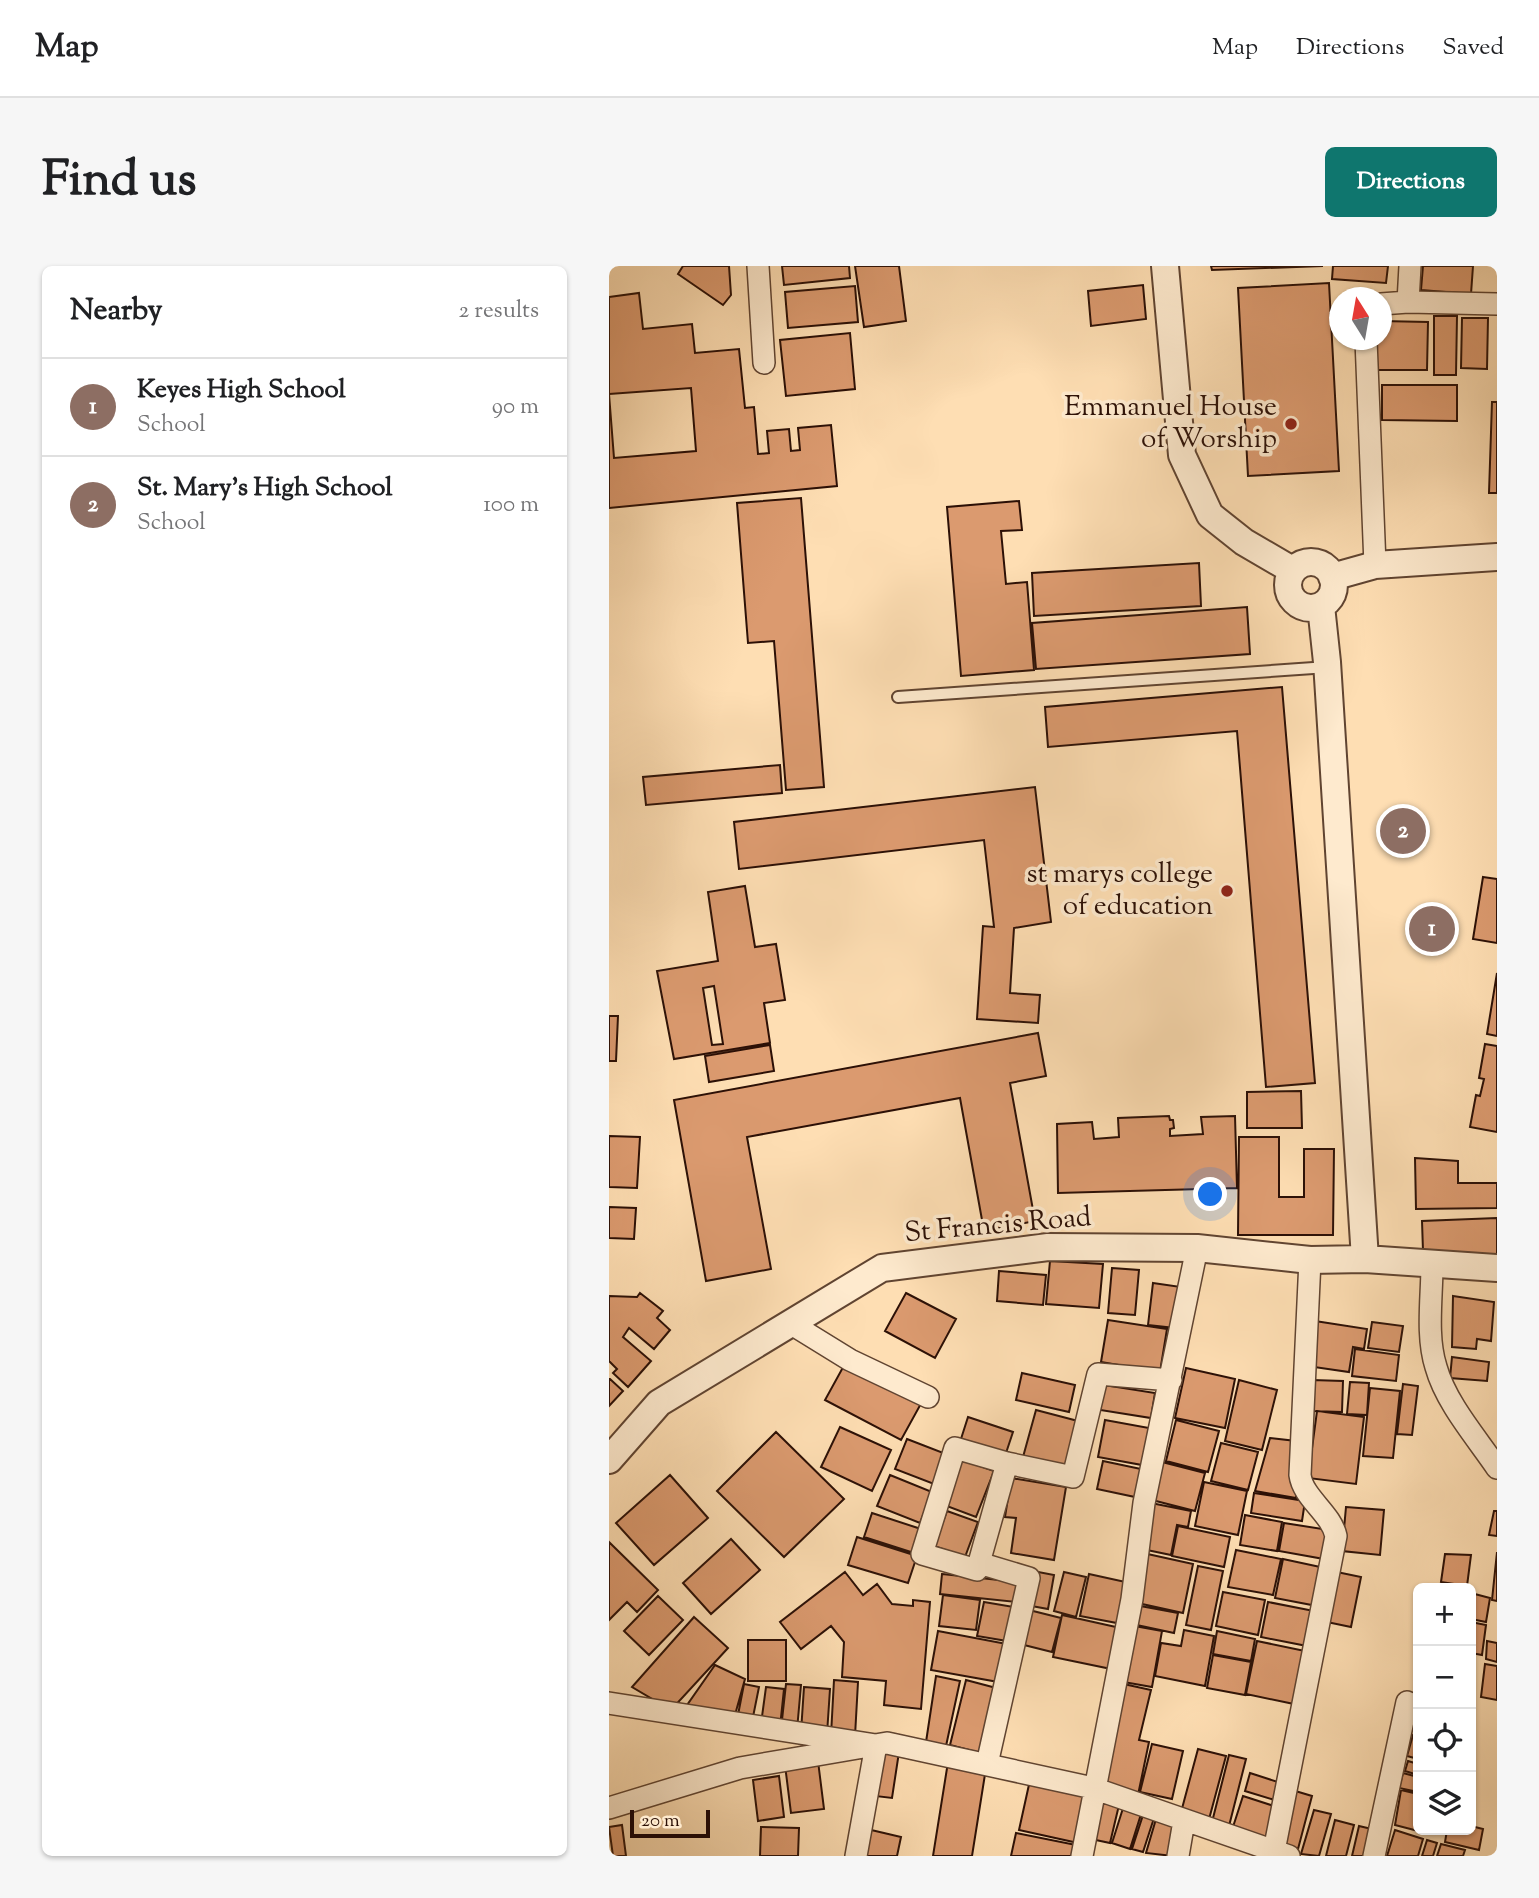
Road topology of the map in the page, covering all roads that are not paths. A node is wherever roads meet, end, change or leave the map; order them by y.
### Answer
1 (758, 266) edge
2 (1165, 266) edge
3 (1410, 266) edge
4 (1408, 302) junction
5 (1392, 303) edge
6 (1497, 304) edge
7 (1366, 350) edge
8 (764, 363) dead end
9 (1497, 557) edge
10 (1375, 565) junction
11 (1292, 570) junction
12 (1332, 577) junction
13 (1321, 606) junction
14 (1328, 667) junction
15 (898, 697) dead end
16 (1197, 1248) junction
17 (1365, 1259) junction
18 (1310, 1260) junction
19 (1432, 1265) junction
20 (1497, 1268) edge
21 (790, 1323) junction
22 (1171, 1380) junction
23 (928, 1397) dead end
24 (609, 1460) edge
25 (1007, 1463) junction
26 (1497, 1468) edge
27 (979, 1563) junction
28 (1407, 1702) dead end
29 (609, 1703) edge
30 (876, 1745) junction
31 (988, 1764) junction
32 (1093, 1788) junction
33 (609, 1808) edge
34 (1184, 1821) junction
35 (1279, 1855) edge
36 (856, 1856) edge
37 (1082, 1856) edge
38 (1178, 1856) edge
39 (1374, 1856) edge

1 - 8 street
2 - 11 street
3 - 4 street
4 - 5 street
4 - 6 street
7 - 10 street
9 - 10 street
10 - 12 street
11 - 12 street
11 - 13 street
12 - 13 street
13 - 14 street
14 - 15 lane
14 - 17 street
16 - 18 street, St Francis Road
16 - 21 street, St Francis Road
16 - 22 street
17 - 18 street, St Francis Road
17 - 19 street, St Francis Road
18 - 35 street
19 - 20 street, St Francis Road
19 - 26 street
21 - 23 street
21 - 24 street, St Francis Road
22 - 25 street
22 - 32 street
25 - 27 street
25 - 27 street
27 - 31 street
28 - 39 street
29 - 30 street
30 - 31 street
30 - 33 street
30 - 36 street
31 - 32 street
32 - 34 street
32 - 37 street
34 - 35 street
34 - 38 street

